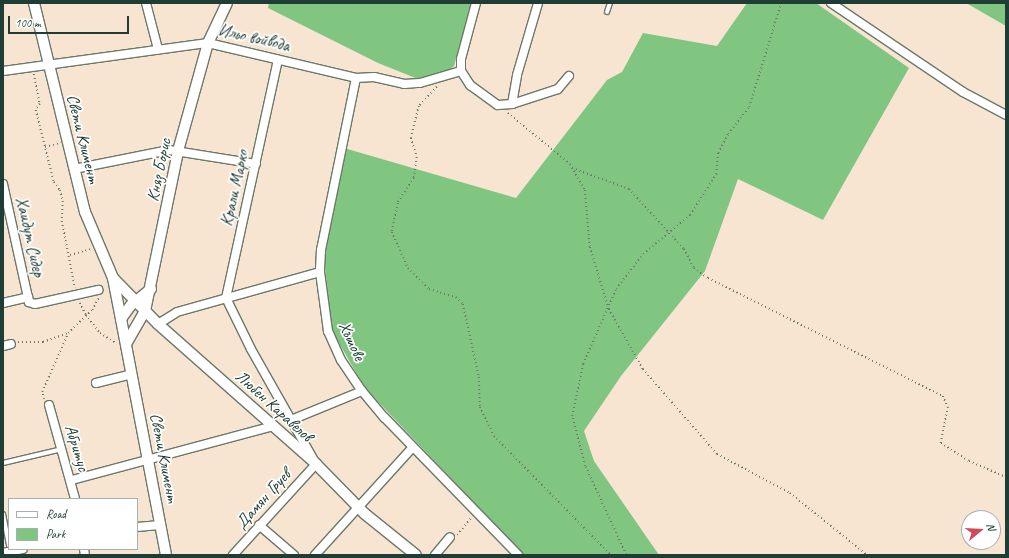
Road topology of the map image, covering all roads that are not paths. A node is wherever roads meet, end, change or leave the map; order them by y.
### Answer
1 (34, 3) edge
2 (146, 3) edge
3 (227, 3) edge
4 (476, 3) edge
5 (538, 3) edge
6 (610, 3) edge
7 (830, 3) edge
8 (607, 12) dead end
9 (208, 43) junction
10 (158, 49) junction
11 (278, 60) junction
12 (49, 64) junction
13 (3, 71) edge
14 (461, 71) junction
15 (569, 76) dead end
16 (356, 78) junction
17 (512, 104) junction
18 (1006, 115) edge
19 (178, 151) junction
20 (256, 164) junction
21 (74, 169) junction
22 (3, 184) edge
23 (320, 272) junction
24 (112, 278) junction
25 (151, 289) junction
26 (98, 294) road end
27 (28, 297) junction
28 (226, 298) junction
29 (135, 302) junction
30 (3, 303) edge
31 (145, 311) junction
32 (121, 319) junction
33 (158, 324) junction
34 (126, 346) junction
35 (132, 374) junction
36 (96, 383) dead end
37 (362, 391) junction
38 (49, 405) road end
39 (291, 420) junction
40 (274, 426) junction
41 (62, 448) junction
42 (412, 448) junction
43 (147, 458) junction
44 (3, 462) edge
45 (316, 464) junction
46 (72, 480) junction
47 (75, 498) edge
48 (358, 507) junction
49 (3, 514) edge
50 (160, 525) junction
51 (259, 525) junction
52 (138, 526) edge
53 (450, 537) road end
54 (8, 550) edge
55 (166, 555) edge
56 (233, 555) edge
57 (294, 555) edge
58 (315, 555) edge
59 (416, 555) edge
60 (435, 555) edge
61 (518, 555) edge

1 - 12 street, Свети Климент
2 - 10 street
3 - 9 street, Княз Борис
4 - 14 street
5 - 17 street
6 - 8 lane
7 - 18 street
9 - 10 street, Ильо войвода
9 - 11 street, Ильо войвода
9 - 19 street, Княз Борис
10 - 12 street, Ильо войвода
11 - 16 street, Ильо войвода
11 - 20 street, Крали Марко
12 - 13 street, Ильо войвода
12 - 21 street, Свети Климент
14 - 16 street, Ильо войвода
14 - 17 street
15 - 17 street
16 - 23 street, Хъшове
19 - 20 street
19 - 21 street
19 - 25 street, Княз Борис
20 - 28 street, Крали Марко
21 - 24 street, Свети Климент
22 - 27 street, Хаидут Сидер
23 - 28 street
23 - 37 street, Хъшове
24 - 29 street, Любен Каравелов
24 - 32 street, Свети Климент
25 - 29 street
25 - 31 street, Княз Борис
26 - 27 street
27 - 30 street
28 - 33 street
28 - 39 street
29 - 31 street, Любен Каравелов
29 - 32 street
31 - 33 street, Любен Каравелов
31 - 34 street, Княз Борис
32 - 34 street, Свети Климент
33 - 40 street, Любен Каравелов
34 - 35 street, Свети Климент
35 - 36 street
35 - 43 street, Свети Климент
37 - 39 street
37 - 42 street, Хъшове
38 - 41 street, Абритус
39 - 45 street
40 - 43 street
40 - 45 street, Любен Каравелов
41 - 44 lane
41 - 46 street, Абритус
42 - 48 street
42 - 61 street, Хъшове
43 - 46 street
43 - 50 street, Свети Климент
45 - 48 street, Любен Каравелов
45 - 51 street, Дамян Груев
46 - 47 street, Абритус
48 - 58 street
48 - 59 street, Любен Каравелов
49 - 54 lane
50 - 52 street
50 - 55 street, Свети Климент
51 - 56 street, Дамян Груев
51 - 57 street
53 - 60 street

